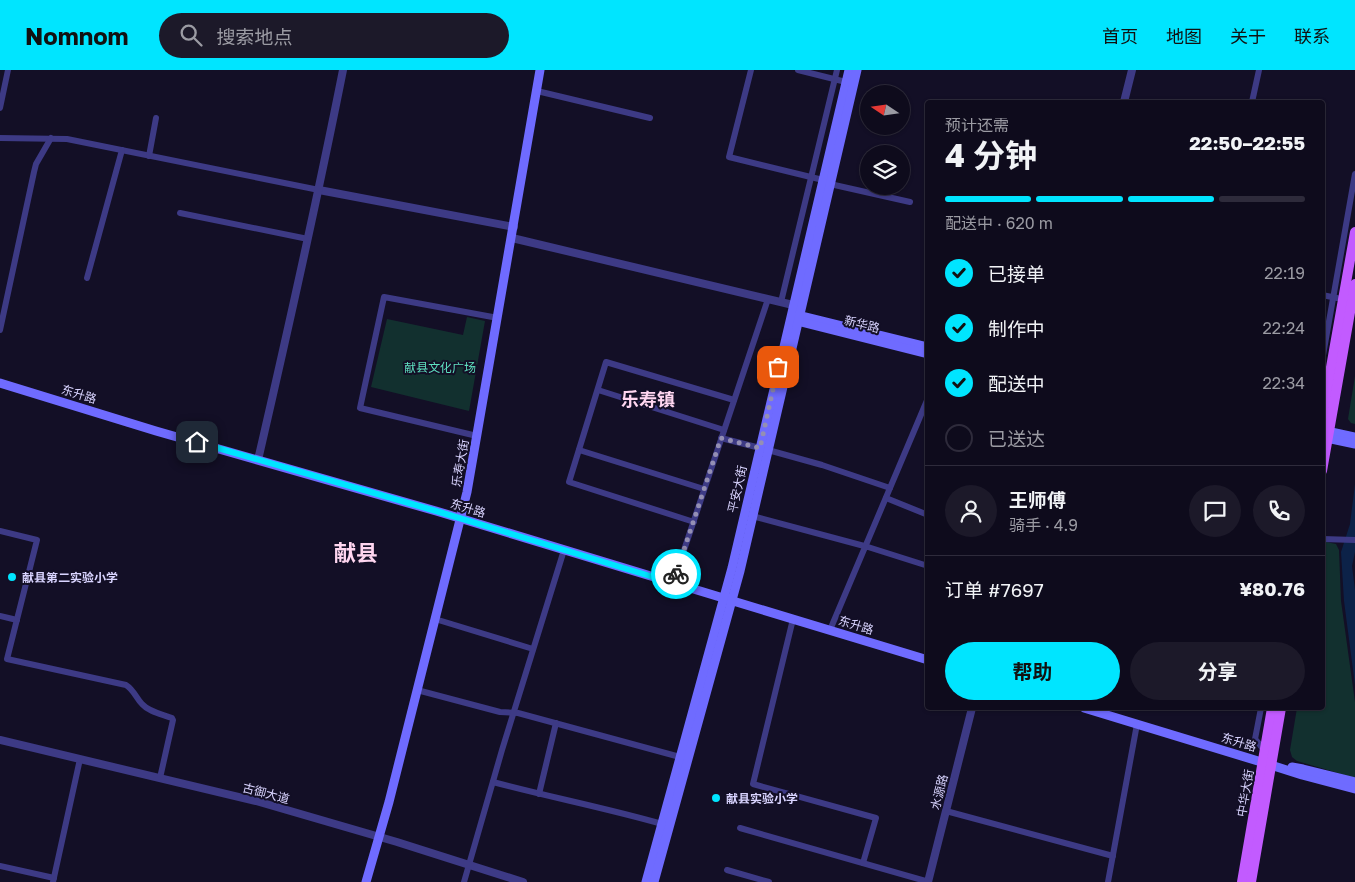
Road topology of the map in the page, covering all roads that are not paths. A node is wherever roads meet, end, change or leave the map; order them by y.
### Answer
1 (8, 70) edge
2 (343, 70) edge
3 (540, 70) edge
4 (752, 70) edge
5 (798, 70) edge
6 (837, 70) edge
7 (849, 70) edge
8 (857, 70) edge
9 (1132, 70) edge
10 (1259, 70) edge
11 (835, 79) junction
12 (846, 82) junction
13 (537, 91) junction
14 (1124, 100) edge
15 (1252, 100) edge
16 (0, 108) edge
17 (156, 118) dead end
18 (650, 118) dead end
19 (0, 138) edge
20 (51, 138) junction
21 (122, 150) junction
22 (149, 156) junction
23 (1355, 174) edge
24 (811, 178) junction
25 (827, 182) junction
26 (319, 190) junction
27 (910, 202) dead end
28 (180, 212) dead end
29 (514, 227) junction
30 (1355, 232) edge
31 (512, 238) junction
32 (308, 239) junction
33 (86, 278) dead end
34 (1355, 284) edge
35 (1325, 296) edge
36 (768, 299) junction
37 (1339, 299) junction
38 (781, 302) junction
39 (794, 315) junction
40 (498, 318) junction
41 (0, 330) edge
42 (925, 346) edge
43 (1325, 350) edge
44 (925, 353) edge
45 (0, 383) edge
46 (598, 390) junction
47 (734, 400) junction
48 (1325, 403) edge
49 (925, 405) edge
50 (724, 430) junction
51 (1326, 434) edge
52 (477, 436) junction
53 (721, 438) junction
54 (1355, 438) edge
55 (1355, 444) edge
56 (764, 449) junction
57 (579, 450) junction
58 (258, 460) junction
59 (890, 488) junction
60 (704, 489) junction
61 (886, 498) junction
62 (925, 514) edge
63 (752, 516) junction
64 (461, 519) junction
65 (694, 522) junction
66 (0, 532) edge
67 (1325, 539) edge
68 (1355, 540) edge
69 (865, 546) junction
70 (564, 550) junction
71 (925, 565) edge
72 (673, 583) junction
73 (728, 599) junction
74 (0, 616) edge
75 (436, 619) junction
76 (793, 619) junction
77 (17, 620) junction
78 (830, 630) junction
79 (533, 649) junction
80 (925, 659) edge
81 (417, 690) junction
82 (971, 710) edge
83 (1091, 710) edge
84 (1261, 710) edge
85 (1272, 710) edge
86 (1280, 710) edge
87 (513, 713) junction
88 (556, 724) junction
89 (1137, 724) junction
90 (0, 740) edge
91 (1265, 751) junction
92 (680, 757) junction
93 (80, 759) junction
94 (1267, 763) junction
95 (160, 778) junction
96 (493, 782) junction
97 (1355, 782) edge
98 (1355, 789) edge
99 (538, 794) junction
100 (946, 811) junction
101 (662, 824) junction
102 (740, 828) dead end
103 (379, 837) junction
104 (1112, 856) junction
105 (863, 862) junction
106 (470, 865) junction
107 (0, 866) edge
108 (727, 870) dead end
109 (53, 880) edge
110 (366, 882) edge
111 (464, 882) edge
112 (523, 882) edge
113 (646, 882) edge
114 (654, 882) edge
115 (769, 882) edge
116 (929, 882) edge
117 (1108, 882) edge
118 (1242, 882) edge
119 (1251, 882) edge

1 - 16 street
2 - 26 street
3 - 13 main road, 乐寿大街
4 - 24 street
5 - 11 street
6 - 11 street
7 - 12 main road, 平安大街
8 - 25 main road, 平安大街
9 - 14 street
10 - 15 street
11 - 12 street
11 - 24 street
12 - 25 main road, 平安大街
13 - 18 street
13 - 29 main road, 乐寿大街
17 - 22 street
19 - 20 street
20 - 21 street
20 - 41 street
21 - 22 street
21 - 33 street
22 - 26 street
23 - 37 street
24 - 25 street
24 - 38 street
25 - 27 street
25 - 39 main road, 平安大街
26 - 29 street
26 - 32 street
28 - 32 street
29 - 31 main road, 乐寿大街
30 - 37 main road
31 - 36 street
31 - 40 main road, 乐寿大街
32 - 58 street
34 - 51 main road
35 - 37 street
36 - 38 street
36 - 47 street
37 - 43 street
37 - 48 main road
38 - 39 street
39 - 42 main road, 新华路
39 - 44 main road, 新华路
39 - 56 main road, 平安大街
40 - 52 main road, 乐寿大街
40 - 52 street
45 - 58 main road, 东升路
46 - 47 street
46 - 50 street
46 - 57 street
47 - 50 street
49 - 59 street
50 - 53 street
51 - 54 main road
51 - 55 main road
52 - 64 main road, 乐寿大街
53 - 56 street
53 - 60 street
56 - 59 street
56 - 63 main road, 平安大街
56 - 73 main road, 平安大街
57 - 60 street
57 - 65 street
58 - 64 main road, 东升路
59 - 61 street
60 - 65 street
61 - 62 street
61 - 69 street
63 - 69 street
63 - 73 main road, 平安大街
64 - 70 main road, 东升路
64 - 75 main road, 乐寿大街
65 - 72 street
66 - 77 street
67 - 68 street
69 - 71 street
69 - 78 street
70 - 72 main road, 东升路
70 - 79 street
72 - 73 main road, 东升路
73 - 76 main road, 东升路
73 - 92 main road, 平安大街
73 - 114 main road, 平安大街
74 - 77 street
75 - 79 street
75 - 81 main road, 乐寿大街
76 - 78 main road, 东升路
76 - 105 street
77 - 95 street
78 - 80 main road, 东升路
79 - 87 street
81 - 87 street
81 - 103 main road, 乐寿大街
82 - 100 street, 水源路
83 - 89 main road, 东升路
84 - 91 street
85 - 91 main road, 中华大街
86 - 94 main road, 中华大街
87 - 88 street
87 - 96 street
88 - 92 street
88 - 99 street
89 - 94 main road, 东升路
89 - 104 street
90 - 93 street, 古御大道
91 - 94 main road, 中华大街
92 - 101 main road, 平安大街
93 - 95 street, 古御大道
93 - 109 street
94 - 97 main road, 东升路
94 - 98 main road, 东升路
94 - 118 main road, 中华大街
94 - 119 main road, 中华大街
95 - 103 street, 古御大道
96 - 99 street
96 - 106 street
99 - 101 street
100 - 104 street
100 - 116 street, 水源路
101 - 113 main road, 平安大街
102 - 105 street
103 - 106 street, 古御大道
103 - 110 main road, 乐寿大街
104 - 117 street
105 - 116 street
106 - 111 street
106 - 112 street, 古御大道
107 - 109 street
108 - 115 street

